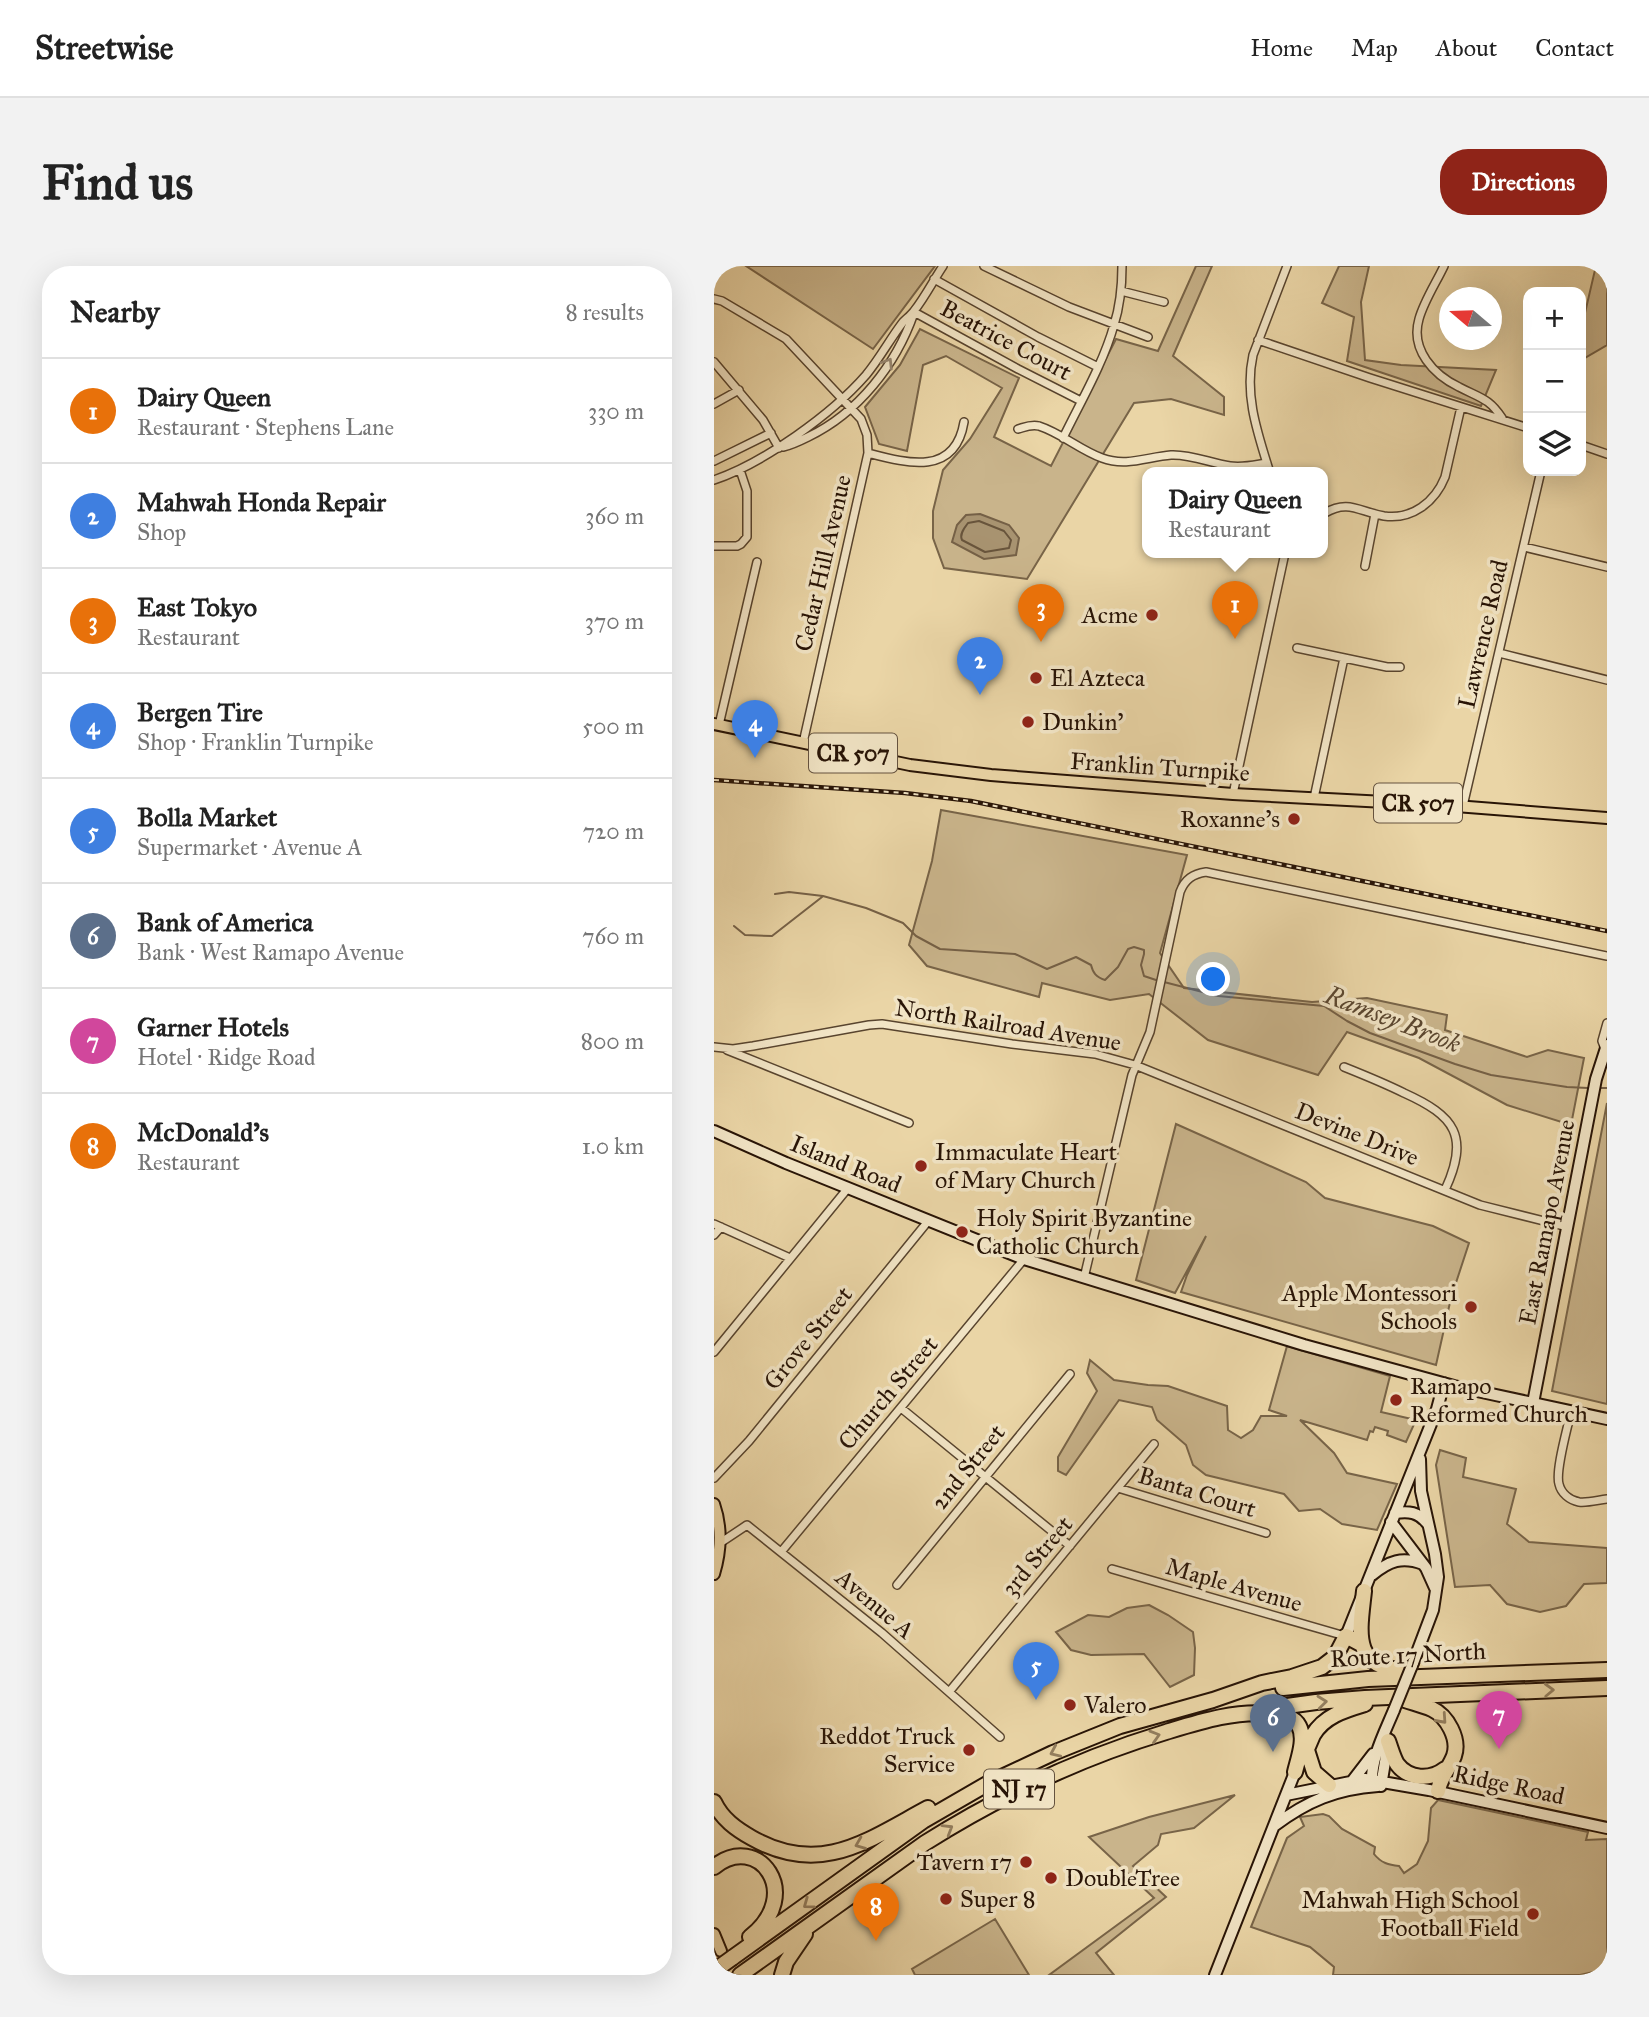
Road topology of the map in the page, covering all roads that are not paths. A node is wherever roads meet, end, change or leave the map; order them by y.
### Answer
1 (943, 266) edge
2 (984, 266) edge
3 (1122, 266) edge
4 (1287, 266) edge
5 (1444, 266) edge
6 (934, 279) junction
7 (1121, 291) junction
8 (714, 299) edge
9 (1164, 302) dead end
10 (914, 312) junction
11 (1114, 325) junction
12 (1148, 337) dead end
13 (1258, 340) junction
14 (714, 362) edge
15 (1098, 367) junction
16 (739, 390) junction
17 (843, 398) junction
18 (1081, 401) junction
19 (714, 404) edge
20 (1461, 407) junction
21 (852, 408) junction
22 (1502, 419) junction
23 (964, 422) dead end
24 (1523, 426) edge
25 (1018, 429) dead end
26 (771, 433) junction
27 (1063, 438) junction
28 (779, 447) junction
29 (1586, 447) edge
30 (867, 453) junction
31 (1607, 454) edge
32 (714, 461) edge
33 (1267, 463) junction
34 (1268, 467) edge
35 (740, 470) junction
36 (1540, 476) edge
37 (714, 480) edge
38 (1328, 511) edge
39 (1375, 514) junction
40 (714, 546) edge
41 (1524, 547) junction
42 (1284, 558) edge
43 (757, 562) dead end
44 (1365, 566) dead end
45 (1607, 567) edge
46 (1297, 648) dead end
47 (1499, 653) junction
48 (1344, 658) junction
49 (1400, 667) dead end
50 (1607, 680) edge
51 (716, 724) edge
52 (803, 743) junction
53 (1233, 794) junction
54 (1314, 798) junction
55 (1463, 806) junction
56 (1607, 818) edge
57 (1607, 956) edge
58 (1607, 1023) edge
59 (1606, 1047) edge
60 (718, 1048) edge
61 (1135, 1065) junction
62 (1344, 1068) dead end
63 (909, 1123) dead end
64 (714, 1131) edge
65 (848, 1188) junction
66 (1445, 1190) junction
67 (929, 1220) junction
68 (717, 1226) edge
69 (1568, 1227) junction
70 (714, 1236) edge
71 (790, 1258) junction
72 (1024, 1259) junction
73 (1084, 1278) junction
74 (714, 1352) edge
75 (1070, 1374) dead end
76 (1444, 1383) junction
77 (1533, 1403) junction
78 (901, 1408) junction
79 (1571, 1411) junction
80 (1607, 1419) edge
81 (1154, 1444) dead end
82 (1420, 1449) junction
83 (985, 1476) junction
84 (714, 1478) edge
85 (1118, 1488) junction
86 (1607, 1499) edge
87 (714, 1504) edge
88 (716, 1518) edge
89 (1393, 1518) junction
90 (1427, 1523) junction
91 (1266, 1533) dead end
92 (720, 1543) junction
93 (1070, 1546) junction
94 (781, 1552) junction
95 (1423, 1564) junction
96 (1112, 1569) dead end
97 (714, 1574) edge
98 (1370, 1577) junction
99 (897, 1585) dead end
100 (1364, 1591) junction
101 (1436, 1591) junction
102 (1346, 1636) junction
103 (1361, 1644) junction
104 (1607, 1671) edge
105 (1486, 1674) junction
106 (1607, 1688) edge
107 (949, 1692) junction
108 (1213, 1700) junction
109 (1393, 1703) junction
110 (1255, 1712) junction
111 (1000, 1737) dead end
112 (1386, 1737) junction
113 (1307, 1750) junction
114 (1446, 1768) junction
115 (1295, 1772) junction
116 (1353, 1780) junction
117 (1377, 1783) junction
118 (1329, 1785) junction
119 (1438, 1791) junction
120 (1286, 1795) junction
121 (714, 1802) edge
122 (944, 1808) junction
123 (714, 1817) edge
124 (729, 1823) junction
125 (1273, 1827) junction
126 (1607, 1828) edge
127 (720, 1858) edge
128 (714, 1867) edge
129 (812, 1924) junction
130 (714, 1934) edge
131 (728, 1954) junction
132 (714, 1969) edge
133 (740, 1975) edge
134 (782, 1975) edge
135 (1214, 1975) edge

1 - 6 street
2 - 11 street
3 - 7 street
4 - 13 street
5 - 22 street
6 - 10 street
6 - 15 street
7 - 9 street
7 - 11 street
8 - 17 street, Cedar Hill Avenue
10 - 17 street
10 - 18 street, Beatrice Court
21 -> 10 street
11 - 12 street
11 - 15 street
13 - 20 street
13 - 33 street
14 - 16 street
15 - 18 street
16 - 19 street
16 - 26 street
17 - 21 street, Cedar Hill Avenue
17 - 28 street
18 - 27 street
20 - 22 street
20 - 39 street
21 - 28 street
21 - 30 street, Cedar Hill Avenue
22 - 24 street
23 - 30 street
25 - 27 street
26 - 28 street
26 - 32 street
27 - 33 street
28 - 35 street
29 - 31 street
30 - 52 street, Cedar Hill Avenue
33 - 34 street
35 - 37 street
35 - 40 street
36 - 41 street, Lawrence Road
38 - 39 street
39 - 44 street
41 - 45 street
41 - 47 street, Lawrence Road
42 - 53 street
43 - 51 street
46 - 48 street
47 - 50 street
47 - 55 street, Lawrence Road
48 - 49 street
48 - 54 street
51 - 52 main road, Franklin Turnpike / CR 507
52 - 53 main road, Franklin Turnpike / CR 507
53 - 54 main road, Franklin Turnpike / CR 507
54 - 55 main road, Franklin Turnpike / CR 507
55 - 56 main road, Franklin Turnpike / CR 507
57 - 61 street, North Railroad Avenue
58 - 59 street
59 - 69 street, East Ramapo Avenue
60 - 61 street, North Railroad Avenue
60 - 63 street
61 - 66 street, Devine Drive
61 - 73 street
62 - 66 street
64 - 65 street, Island Road
65 - 67 street, Island Road
65 - 71 street
66 - 69 street, Devine Drive
67 - 72 street, Island Road
67 - 84 street, Grove Street
68 - 70 street
68 - 71 street
69 - 77 street, East Ramapo Avenue
71 - 74 street
72 - 73 street, Island Road
72 - 78 street, Church Street
73 - 76 street, Island Road
75 - 83 street, 2nd Street
76 - 77 street, Island Road
76 - 82 street
77 - 79 street, Island Road
78 - 83 street
78 - 94 street, Church Street
79 - 80 street, Island Road
79 - 86 street
81 - 85 street, 3rd Street
82 - 89 street
82 - 90 street
83 - 93 street
83 - 99 street, 2nd Street
85 - 91 street, Banta Court
85 - 93 street, 3rd Street
87 - 88 main road
88 - 92 main road
89 - 90 street
89 - 95 street
89 - 98 street
90 - 101 street
92 - 94 street, Avenue A
92 - 97 main road
93 - 107 street, 3rd Street
94 - 107 street, Avenue A
95 - 98 street
95 - 101 street
96 - 102 street, Maple Avenue
98 - 100 street
100 - 102 street
100 - 103 highway
101 - 109 street, bridge
102 - 103 highway
102 - 108 highway
103 - 105 highway
104 - 105 highway, Route 17 North / NJ 17
105 - 108 highway, Route 17 North / NJ 17
109 -> 106 highway, NJ 17
107 - 111 street, Avenue A
108 -> 122 highway, NJ 17
110 -> 109 highway, NJ 17
109 - 112 street
109 - 113 highway
109 -> 114 highway
110 - 115 highway
129 -> 110 highway, NJ 17
112 - 114 highway
112 - 116 street
112 - 117 street
113 - 115 highway
113 - 118 highway
114 - 119 highway
115 - 120 street
116 - 117 street
116 - 118 street
117 - 119 street, Ridge Road
117 - 125 street
118 - 120 street
119 - 126 street, Ridge Road
120 - 125 street
121 - 124 highway
122 -> 124 highway
122 -> 131 highway, NJ 17
123 - 124 highway
125 - 135 street
127 - 128 highway
127 - 131 highway
129 - 133 highway, NJ 17
129 - 134 highway
130 - 131 main road
131 - 132 highway, NJ 17, bridge

